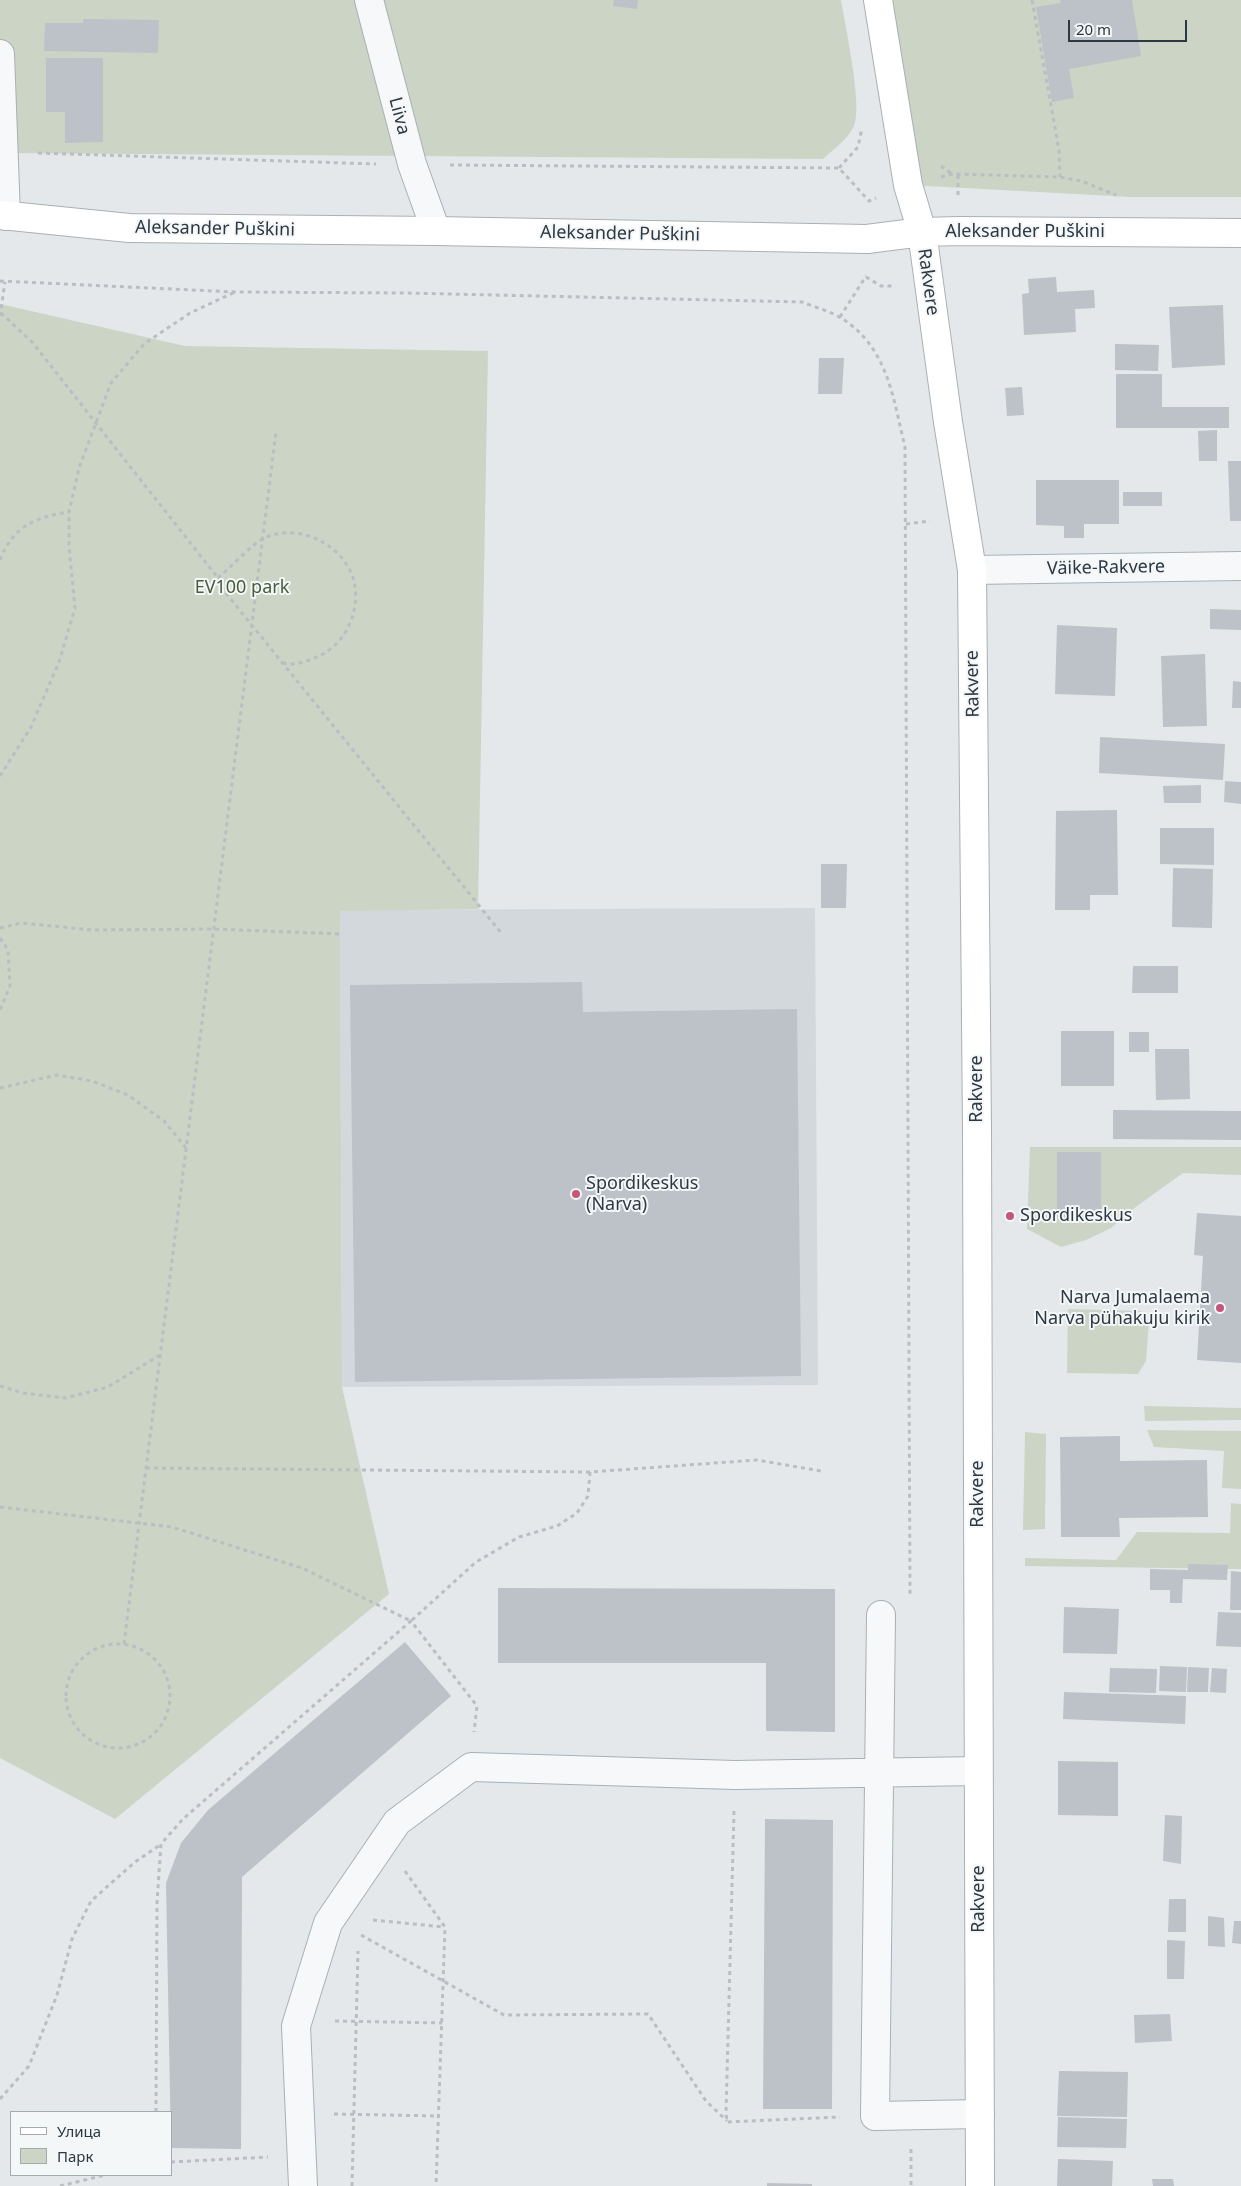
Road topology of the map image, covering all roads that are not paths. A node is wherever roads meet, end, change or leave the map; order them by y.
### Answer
1 (369, 0) edge
2 (878, 0) edge
3 (0, 54) edge
4 (3, 215) edge
5 (436, 231) junction
6 (922, 232) junction
7 (1241, 233) edge
8 (1241, 566) edge
9 (972, 570) junction
10 (881, 1615) dead end
11 (978, 1771) junction
12 (878, 1772) junction
13 (980, 2114) junction
14 (303, 2186) edge
15 (980, 2186) edge

1 - 5 street, Liiva
2 - 6 street, Rakvere
3 - 4 street
4 - 5 street, Aleksander Puškini
5 - 6 street, Aleksander Puškini
6 - 7 street, Aleksander Puškini
6 - 9 street, Rakvere
8 - 9 street, Väike-Rakvere
9 - 11 street, Rakvere
10 - 12 street
11 - 12 street
11 - 13 street, Rakvere
12 - 13 street
12 - 14 street
13 - 15 street, Rakvere

